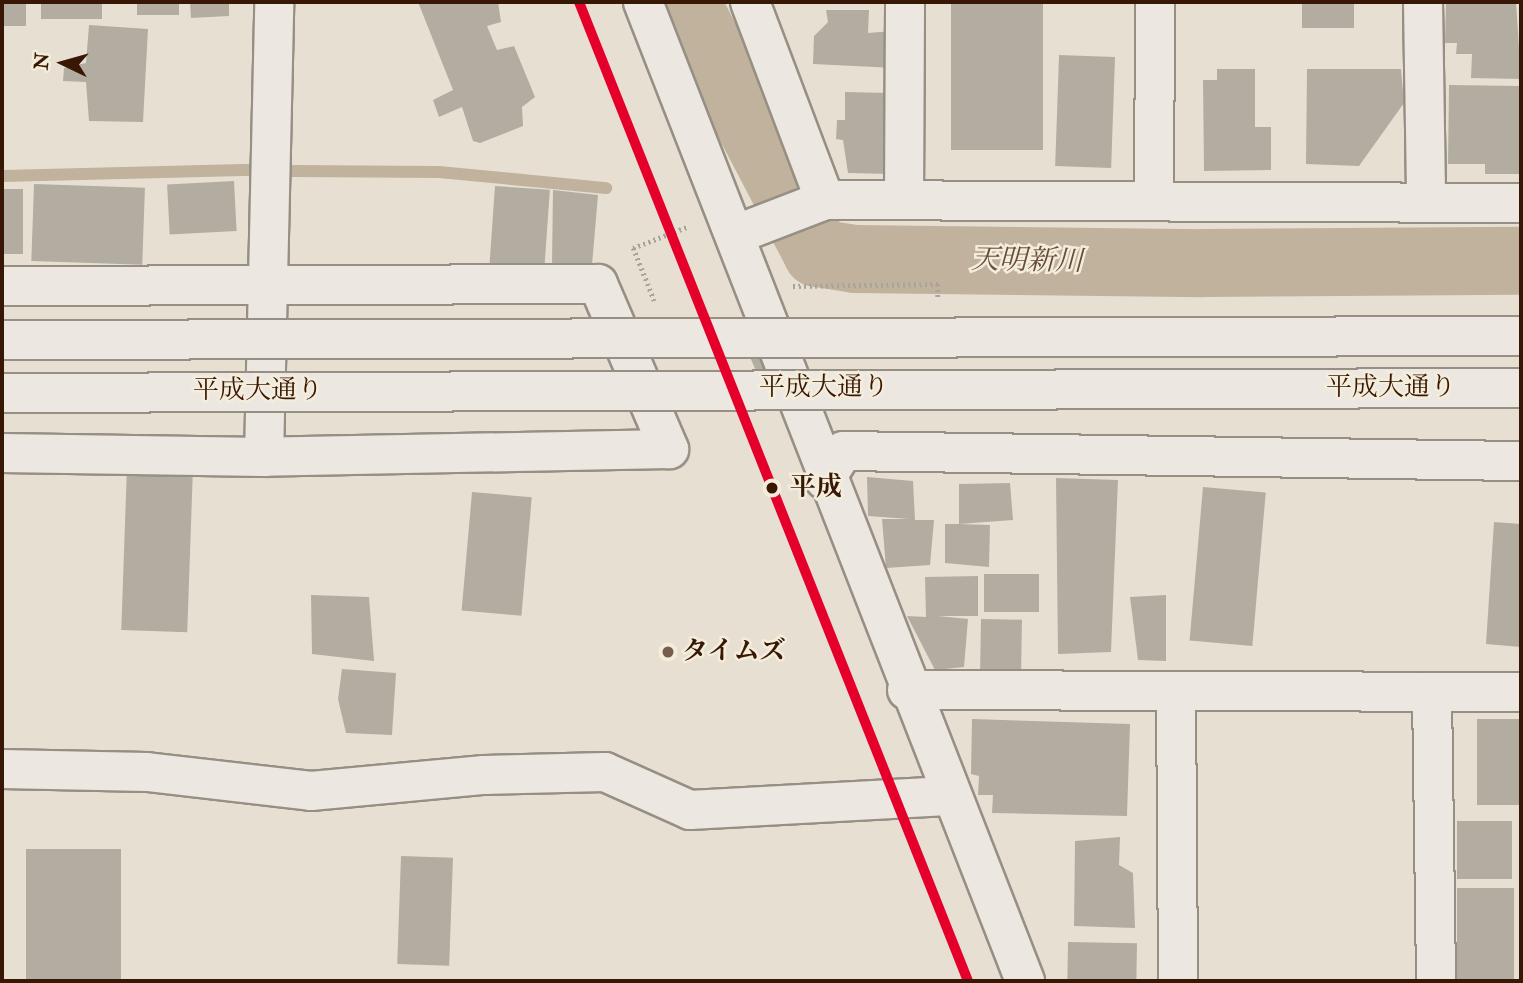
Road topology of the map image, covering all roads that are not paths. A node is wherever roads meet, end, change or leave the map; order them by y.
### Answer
1 (274, 2) edge
2 (643, 2) edge
3 (750, 2) edge
4 (905, 2) edge
5 (1155, 2) edge
6 (1423, 2) edge
7 (825, 200) junction
8 (904, 200) junction
9 (1154, 200) junction
10 (1426, 201) junction
11 (1521, 202) edge
12 (737, 234) junction
13 (2, 286) edge
14 (271, 287) junction
15 (1521, 336) edge
16 (2, 340) edge
17 (1521, 388) edge
18 (2, 393) edge
19 (2, 453) edge
20 (264, 457) junction
21 (1521, 461) edge
22 (812, 462) junction
23 (907, 690) junction
24 (1176, 691) junction
25 (1432, 692) junction
26 (1521, 692) edge
27 (2, 769) edge
28 (952, 796) junction
29 (1025, 981) edge
30 (1178, 981) edge
31 (1436, 981) edge

1 - 14 street
2 - 12 street
3 - 7 street
4 - 8 street
5 - 9 street
6 - 10 street
7 - 8 street
7 - 12 street
8 - 9 street
9 - 10 street
10 - 11 street
12 - 22 street
13 - 14 street
14 - 20 street
14 - 20 street
15 - 16 street, 平成大通り, bridge
17 - 18 street, 平成大通り, bridge
19 - 20 street
21 - 22 street
22 - 23 street
23 - 24 street
23 - 28 street
24 - 25 street
24 - 30 street
25 - 26 street
25 - 31 street
27 - 28 street
28 - 29 street

